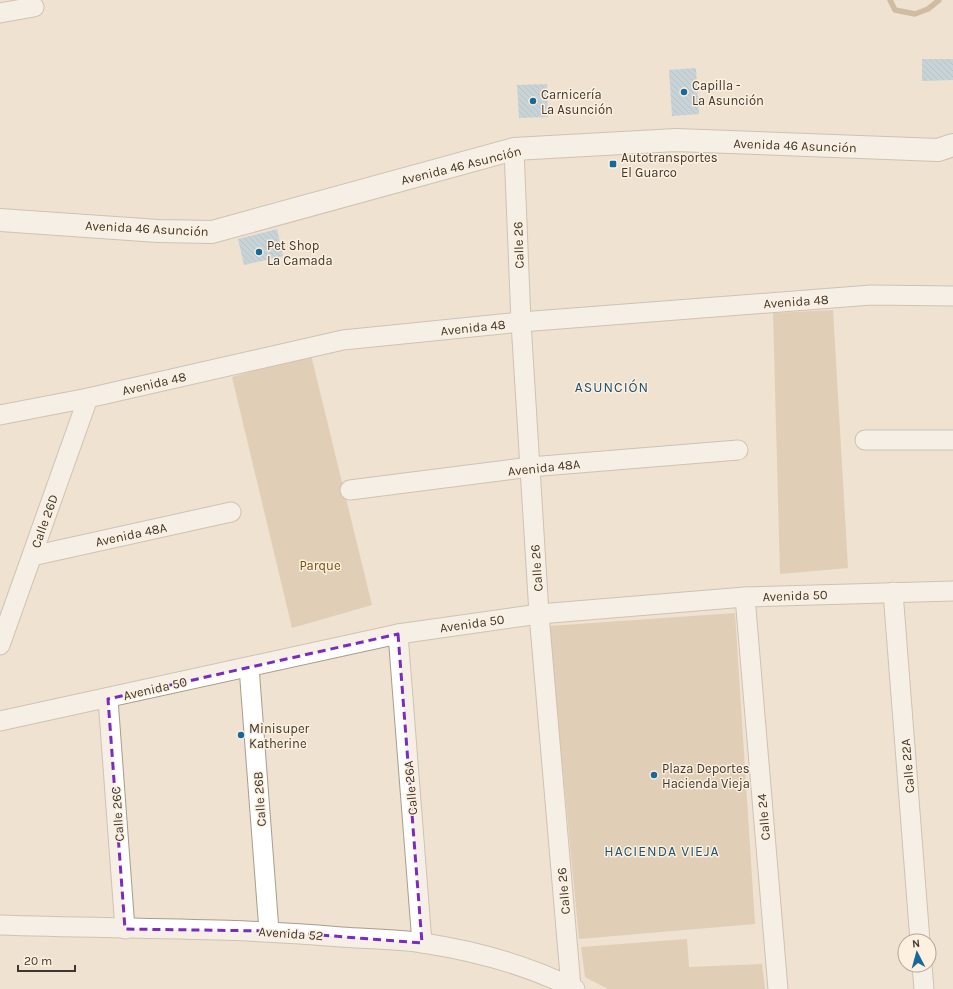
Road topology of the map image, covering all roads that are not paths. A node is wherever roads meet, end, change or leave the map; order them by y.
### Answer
1 (34, 7) dead end
2 (0, 12) edge
3 (953, 145) edge
4 (514, 149) junction
5 (0, 220) edge
6 (953, 296) edge
7 (521, 322) junction
8 (88, 398) junction
9 (0, 415) edge
10 (865, 440) dead end
11 (953, 440) edge
12 (738, 450) dead end
13 (530, 467) junction
14 (350, 490) dead end
15 (231, 512) dead end
16 (32, 556) junction
17 (893, 592) junction
18 (953, 592) edge
19 (745, 597) junction
20 (539, 614) junction
21 (398, 634) junction
22 (0, 645) edge
23 (249, 667) junction
24 (108, 699) junction
25 (0, 721) edge
26 (0, 925) edge
27 (125, 929) junction
28 (269, 931) junction
29 (919, 933) edge
30 (422, 943) junction
31 (923, 973) edge
32 (573, 988) edge
33 (778, 989) edge
34 (924, 989) edge

1 - 2 street
3 - 4 street, Avenida 46 Asunción
4 - 5 street, Avenida 46 Asunción
4 - 7 street, Calle 26
6 - 7 street, Avenida 48
7 - 8 street, Avenida 48
7 - 13 street, Calle 26
8 - 9 street, Avenida 48
8 - 16 street, Calle 26D
10 - 11 street
12 - 13 street, Avenida 48A
13 - 14 street, Avenida 48A
13 - 20 street, Calle 26
15 - 16 street, Avenida 48A
16 - 22 street, Calle 26D
17 - 18 street, Avenida 50
17 - 19 street, Avenida 50
17 - 29 street, Calle 22A
19 - 20 street, Avenida 50
19 - 33 street, Calle 24
20 - 21 street, Avenida 50
20 - 32 street, Calle 26
21 - 23 street, Avenida 50
21 - 30 street, Calle 26A
23 - 24 street, Avenida 50
23 - 28 street, Calle 26B
24 - 25 street, Avenida 50
24 - 27 street, Calle 26C
26 - 27 street, Avenida 52
27 - 28 street, Avenida 52
28 - 30 street, Avenida 52
30 - 32 street, Avenida 52
31 - 34 street

